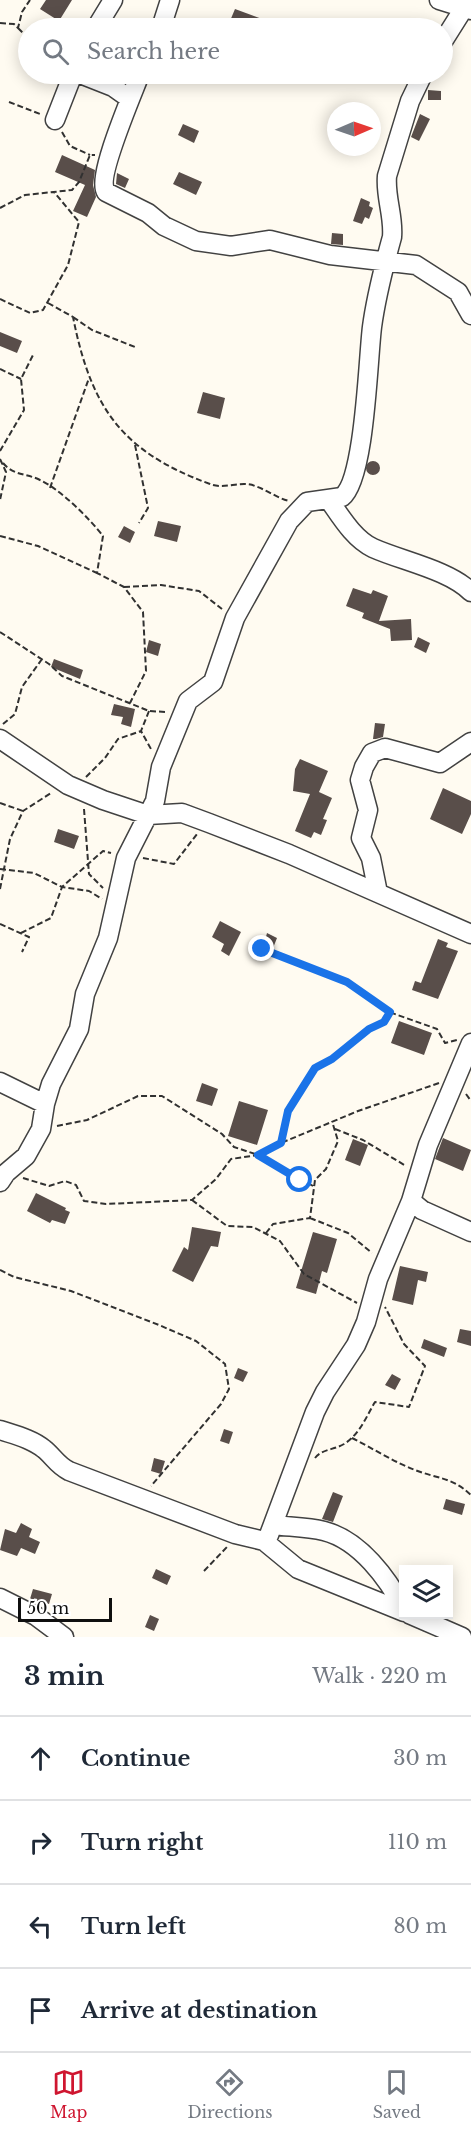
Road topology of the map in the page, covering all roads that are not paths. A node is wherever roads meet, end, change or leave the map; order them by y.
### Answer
1 (113, 0) edge
2 (170, 0) edge
3 (439, 0) edge
4 (466, 6) edge
5 (102, 18) edge
6 (164, 18) edge
7 (453, 26) edge
8 (69, 84) edge
9 (105, 84) edge
10 (136, 84) edge
11 (418, 84) edge
12 (130, 99) junction
13 (55, 120) road end
14 (385, 261) junction
15 (471, 315) edge
16 (329, 500) junction
17 (471, 592) edge
18 (0, 740) edge
19 (471, 742) edge
20 (148, 815) junction
21 (378, 893) junction
22 (471, 934) edge
23 (467, 1041) edge
24 (0, 1082) edge
25 (45, 1104) junction
26 (3, 1177) edge
27 (411, 1201) junction
28 (471, 1232) edge
29 (0, 1430) edge
30 (268, 1533) junction
31 (0, 1598) edge
32 (399, 1601) edge
33 (399, 1608) edge
34 (36, 1616) junction
35 (421, 1619) edge
36 (42, 1637) edge
37 (64, 1637) edge
38 (462, 1637) edge

1 - 5 street
2 - 6 street
3 - 4 street
4 - 7 street
8 - 13 street
9 - 12 street
10 - 12 street
11 - 14 street
12 - 14 street
14 - 15 street
14 - 16 street
16 - 17 street
16 - 20 street
18 - 20 street
19 - 21 street
20 - 21 street
20 - 25 street
21 - 22 street
23 - 27 street
24 - 25 street
25 - 26 street
27 - 28 street
27 - 30 street
29 - 30 street
30 - 32 street
30 - 33 street
31 - 34 street
34 - 36 street
34 - 37 street
35 - 38 street

